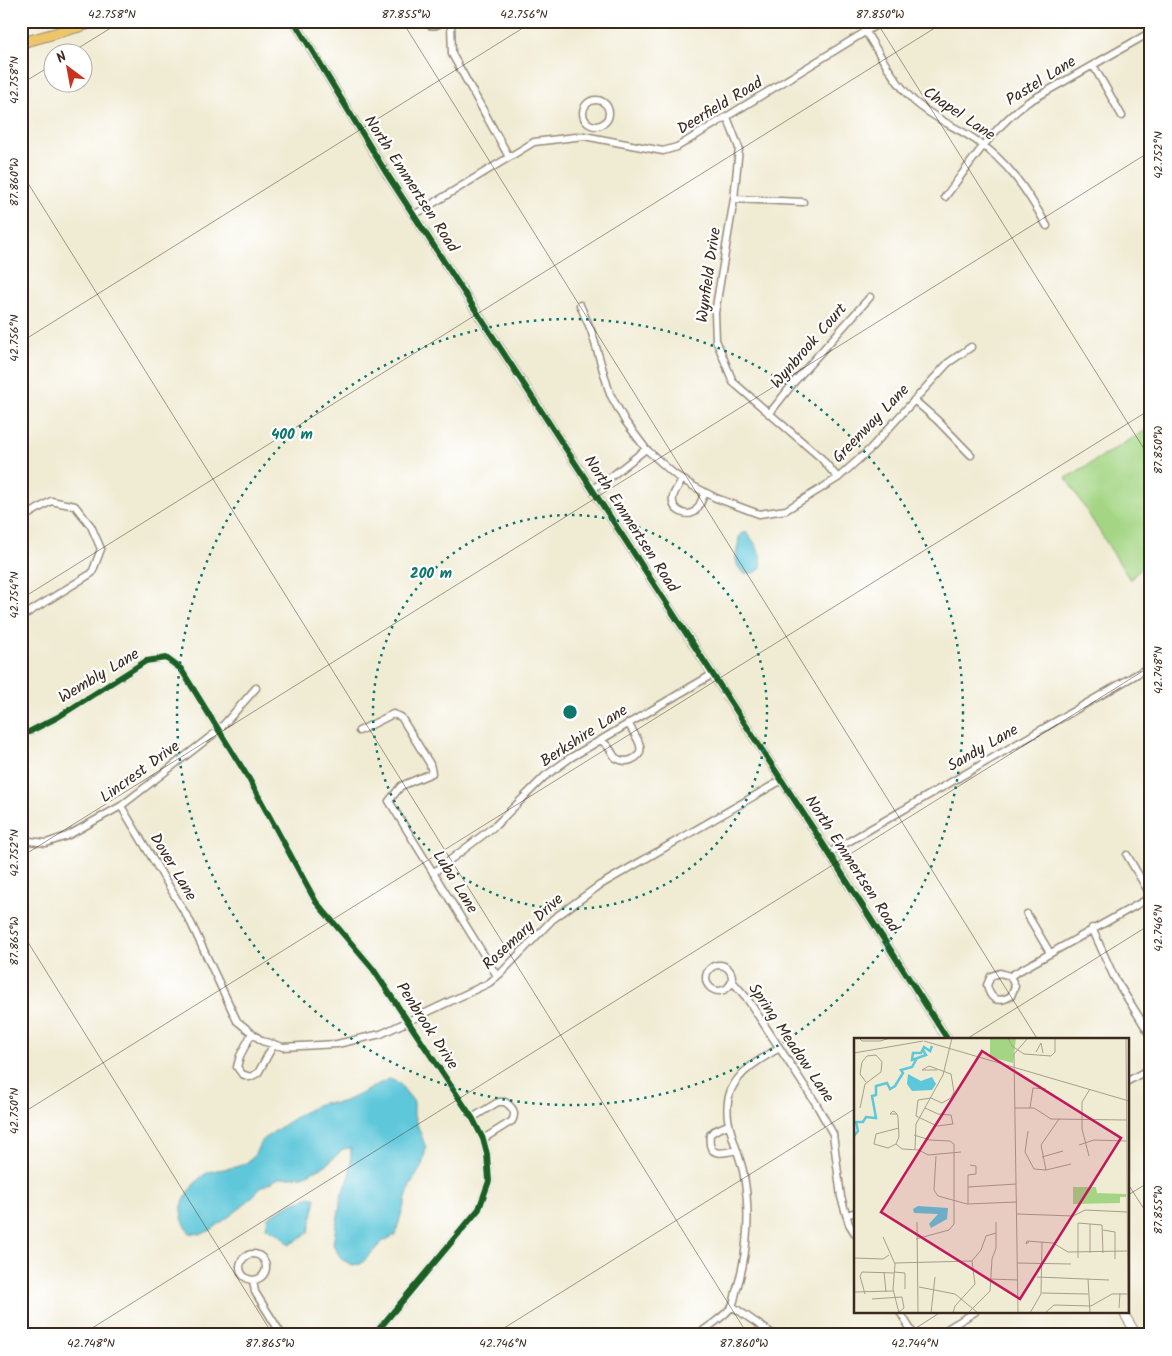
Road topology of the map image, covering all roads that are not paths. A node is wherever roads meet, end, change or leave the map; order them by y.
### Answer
1 (25, 21) edge
2 (98, 21) edge
3 (294, 21) edge
4 (423, 21) edge
5 (443, 21) edge
6 (453, 21) edge
7 (860, 21) edge
8 (883, 21) edge
9 (21, 22) edge
10 (866, 32) junction
11 (1151, 32) edge
12 (21, 42) edge
13 (1093, 65) junction
14 (1122, 116) dead end
15 (727, 118) junction
16 (592, 125) junction
17 (592, 137) junction
18 (984, 145) junction
19 (509, 157) junction
20 (946, 197) dead end
21 (734, 199) junction
22 (803, 202) dead end
23 (414, 215) junction
24 (1047, 226) dead end
25 (870, 297) dead end
26 (580, 305) dead end
27 (971, 347) dead end
28 (914, 400) junction
29 (769, 414) junction
30 (646, 449) junction
31 (971, 455) dead end
32 (838, 478) junction
33 (682, 480) junction
34 (592, 489) junction
35 (705, 493) junction
36 (21, 519) edge
37 (21, 617) edge
38 (1151, 666) edge
39 (713, 674) junction
40 (256, 688) dead end
41 (628, 724) junction
42 (219, 730) junction
43 (359, 731) dead end
44 (21, 736) edge
45 (601, 740) junction
46 (782, 780) junction
47 (121, 806) junction
48 (21, 840) edge
49 (829, 853) junction
50 (1127, 855) dead end
51 (433, 873) junction
52 (1151, 896) edge
53 (1028, 914) dead end
54 (1092, 928) junction
55 (200, 943) joint
56 (1050, 953) junction
57 (498, 976) junction
58 (1010, 976) junction
59 (732, 981) junction
60 (408, 1021) junction
61 (252, 1033) junction
62 (1151, 1036) edge
63 (947, 1038) edge
64 (274, 1044) junction
65 (779, 1048) junction
66 (1151, 1068) edge
67 (1130, 1080) edge
68 (472, 1118) junction
69 (728, 1125) junction
70 (483, 1139) junction
71 (736, 1150) junction
72 (854, 1213) edge
73 (846, 1215) junction
74 (854, 1232) edge
75 (253, 1280) junction
76 (732, 1306) junction
77 (901, 1314) edge
78 (972, 1314) edge
79 (1124, 1314) edge
80 (282, 1335) edge
81 (374, 1335) edge
82 (696, 1335) edge
83 (774, 1335) edge
84 (914, 1335) edge
85 (937, 1335) edge
86 (1137, 1335) edge

1 - 9 main road
2 - 12 main road
3 - 23 street, North Emmertsen Road
4 - 5 street
6 - 19 street
7 - 10 street, Chapel Lane
8 - 10 street, Deerfield Road
10 - 15 street, Deerfield Road
10 - 18 street, Chapel Lane
11 - 13 street, Pastel Lane
13 - 14 street
13 - 18 street, Pastel Lane
15 - 17 street, Deerfield Road
15 - 21 street, Wynfield Drive
16 - 16 street
16 - 17 street
17 - 19 street, Deerfield Road
18 - 20 street, Pastel Lane
18 - 24 street, Chapel Lane
19 - 23 street, Deerfield Road
21 - 22 street
21 - 29 street, Wynfield Drive
23 - 34 street, North Emmertsen Road
25 - 29 street, Wynbrook Court
26 - 30 street
27 - 28 street, Greenway Lane
28 - 31 street
28 - 32 street, Greenway Lane
29 - 32 street, Wynfield Drive
30 - 33 street
30 - 34 street
32 - 35 street, Greenway Lane
33 - 35 street
33 - 35 street
34 - 39 street, North Emmertsen Road
36 - 37 street
38 - 49 street, Sandy Lane
39 - 41 street, Berkshire Lane
39 - 46 street, North Emmertsen Road
40 - 42 street, Lincrest Drive
41 - 45 street, Berkshire Lane
41 - 45 street
42 - 44 street, Wembly Lane
42 - 47 street, Lincrest Drive
42 - 60 street, Penbrook Drive
43 - 51 street, Luba Lane
45 - 51 street, Berkshire Lane
46 - 49 street, North Emmertsen Road
46 - 57 street, Rosemary Drive
47 - 48 street, Lincrest Drive
47 - 55 street, Dover Lane
49 - 63 street, North Emmertsen Road
50 - 52 street
51 - 57 street, Luba Lane
52 - 54 street
53 - 56 street
54 - 56 street
54 - 62 street
55 - 61 street, Rosemary Drive
56 - 58 street
57 - 60 street, Rosemary Drive
58 - 58 street
59 - 59 street, Spring Meadow Lane
59 - 65 street, Spring Meadow Lane
60 - 64 street, Rosemary Drive
60 - 68 street, Penbrook Drive
61 - 64 street, Rosemary Drive
61 - 64 street
65 - 69 street
65 - 73 street, Spring Meadow Lane
66 - 67 street
68 - 70 street, Penbrook Drive
68 - 70 street
69 - 71 street
69 - 71 street
70 - 81 street, Penbrook Drive
71 - 76 street
72 - 73 street
73 - 74 street, Spring Meadow Lane
75 - 75 street
75 - 80 street
76 - 82 street
76 - 83 street
77 - 84 street
78 - 85 street
79 - 86 street

